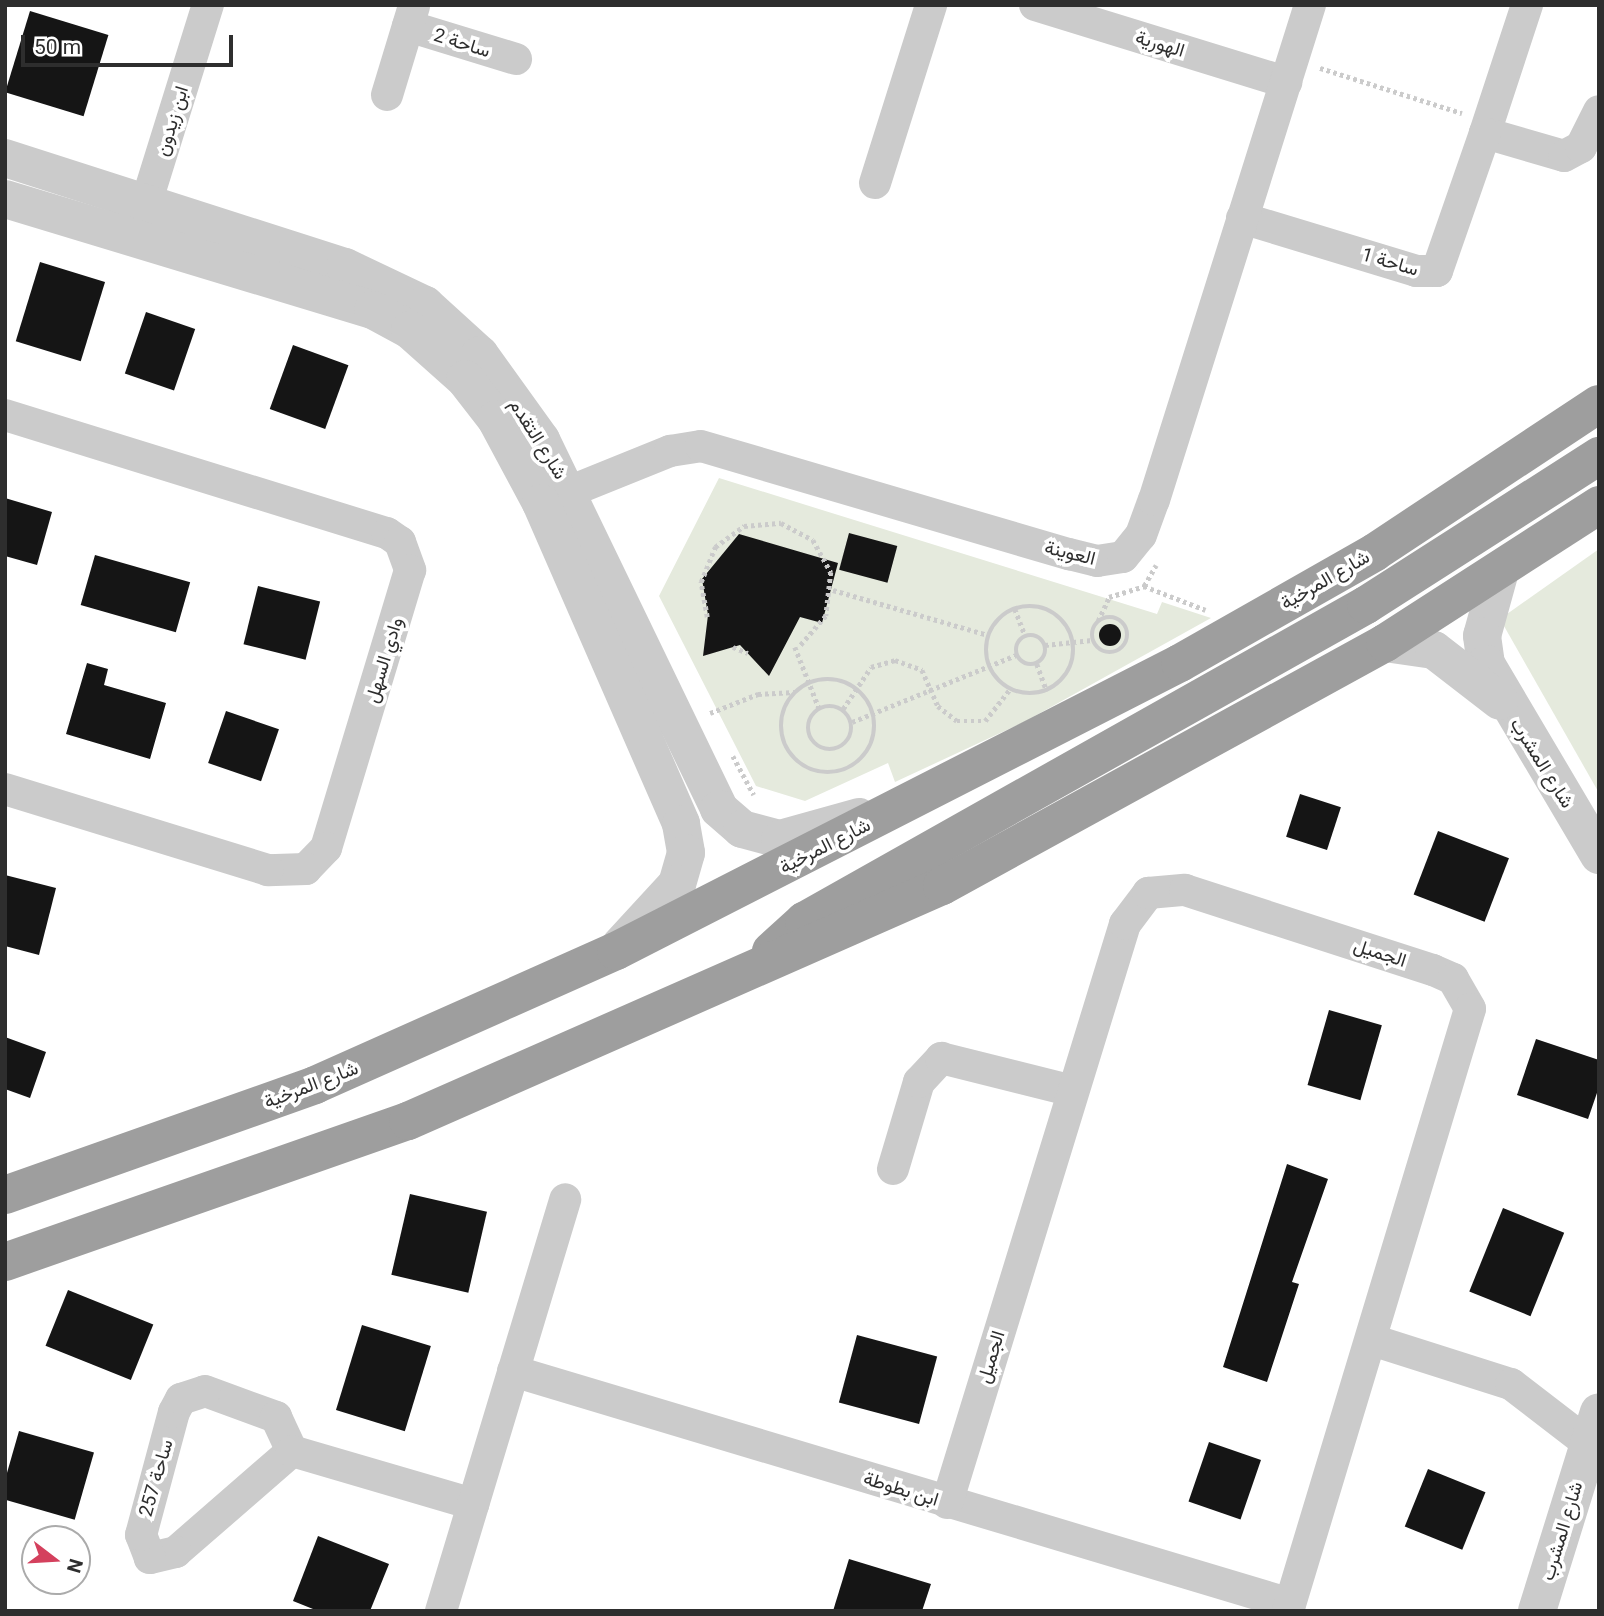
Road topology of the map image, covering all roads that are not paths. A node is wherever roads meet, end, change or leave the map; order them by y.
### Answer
1 (931, 5) edge
2 (1035, 5) edge
3 (1310, 5) edge
4 (1527, 5) edge
5 (205, 6) edge
6 (411, 16) edge
7 (516, 59) dead end
8 (1289, 70) junction
9 (387, 95) dead end
10 (1599, 111) edge
11 (1487, 127) junction
12 (5, 158) edge
13 (875, 183) dead end
14 (5, 198) edge
15 (1242, 218) junction
16 (141, 220) junction
17 (1599, 404) edge
18 (5, 415) edge
19 (1599, 456) edge
20 (555, 497) junction
21 (1599, 505) edge
22 (1500, 572) junction
23 (1385, 643) junction
24 (1507, 707) junction
25 (5, 789) edge
26 (915, 802) junction
27 (1599, 855) edge
28 (616, 951) junction
29 (749, 976) junction
30 (1073, 1091) junction
31 (893, 1169) dead end
32 (5, 1195) edge
33 (565, 1199) dead end
34 (5, 1262) edge
35 (1371, 1340) junction
36 (513, 1371) junction
37 (1594, 1428) edge
38 (292, 1451) junction
39 (947, 1503) junction
40 (473, 1504) junction
41 (1289, 1608) edge
42 (440, 1611) edge
43 (1537, 1611) edge

1 - 13 street
2 - 8 street, الهورية
3 - 8 street, العوينة
4 - 11 street, ساحة 1
5 - 16 street, ابن زيدون
6 - 7 street, ساحة 2
6 - 9 street, ساحة 2
8 - 15 street, العوينة
10 - 11 street
11 - 15 street, ساحة 1
12 - 16 street, شارع التقدم
14 - 16 street, شارع التقدم
15 - 20 street, العوينة
16 - 20 street, شارع التقدم
17 - 26 highway, شارع المرخية
18 - 25 street, وادي السهل
19 - 29 highway
20 - 26 street, شارع التقدم
20 - 28 street, شارع التقدم
21 - 22 highway
22 - 23 highway
22 - 24 street, شارع المشرب
23 - 24 street, شارع المشرب
23 - 29 highway
24 - 27 street, شارع المشرب
26 - 28 highway, شارع المرخية
28 - 32 highway, شارع المرخية
29 - 34 highway
30 - 31 street
30 - 35 street, الجميل
30 - 39 street, الجميل
33 - 36 street
35 - 37 street
35 - 41 street, الجميل
36 - 39 street, ابن بطوطة
36 - 40 street
37 - 43 street, شارع المشرب
38 - 38 street, ساحة 257
38 - 40 street
39 - 41 street, ابن بطوطة
40 - 42 street

